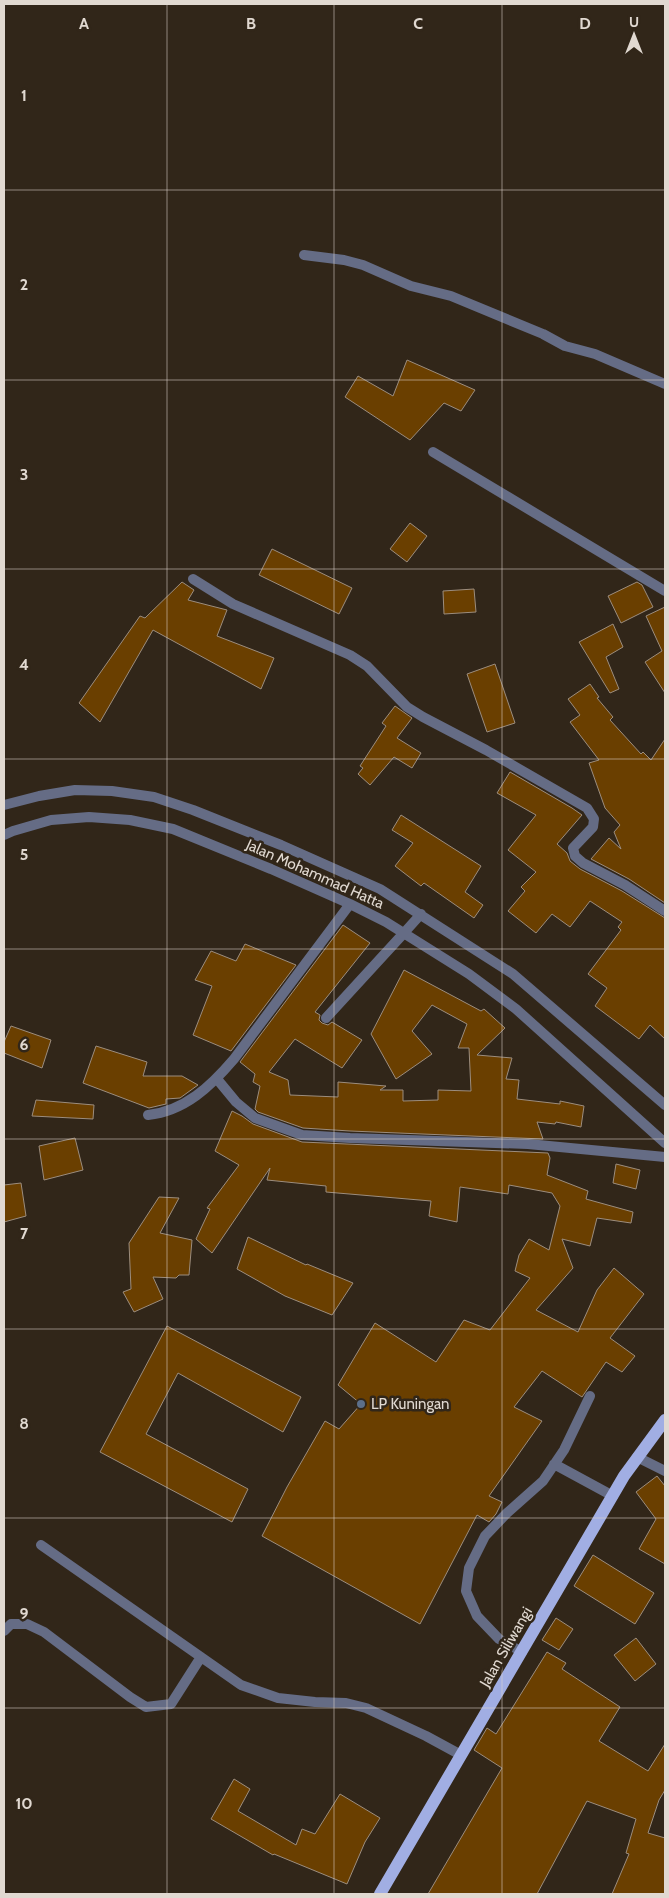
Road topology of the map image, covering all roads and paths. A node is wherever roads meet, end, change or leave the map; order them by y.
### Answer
1 (304, 255) dead end
2 (665, 384) edge
3 (433, 452) dead end
4 (193, 580) dead end
5 (665, 591) edge
6 (4, 805) edge
7 (4, 835) edge
8 (350, 904) junction
9 (665, 911) edge
10 (421, 914) junction
11 (404, 934) junction
12 (326, 1018) dead end
13 (217, 1079) junction
14 (665, 1105) edge
15 (148, 1115) dead end
16 (665, 1143) edge
17 (665, 1157) edge
18 (590, 1396) dead end
19 (665, 1423) edge
20 (637, 1457) junction
21 (554, 1464) junction
22 (665, 1471) edge
23 (612, 1496) junction
24 (41, 1546) dead end
25 (4, 1631) edge
26 (522, 1652) junction
27 (201, 1657) junction
28 (461, 1755) junction
29 (380, 1894) edge

1 - 2 street
3 - 5 street
4 - 9 street
6 - 10 street, Jalan Mohammad Hatta
7 - 8 street, Jalan Mohammad Hatta
8 - 11 street, Jalan Mohammad Hatta
8 - 13 street
10 - 11 street
10 - 14 street, Jalan Mohammad Hatta
11 - 12 street
11 - 16 street, Jalan Mohammad Hatta
13 - 15 street
13 - 17 street
18 - 21 street
19 - 20 main road, Jalan Siliwangi
20 - 22 street
20 - 23 main road, Jalan Siliwangi
21 - 23 street
21 - 26 street
23 - 26 main road, Jalan Siliwangi
24 - 27 street
25 - 27 street
26 - 28 main road, Jalan Siliwangi
27 - 28 street
28 - 29 main road, Jalan Siliwangi

